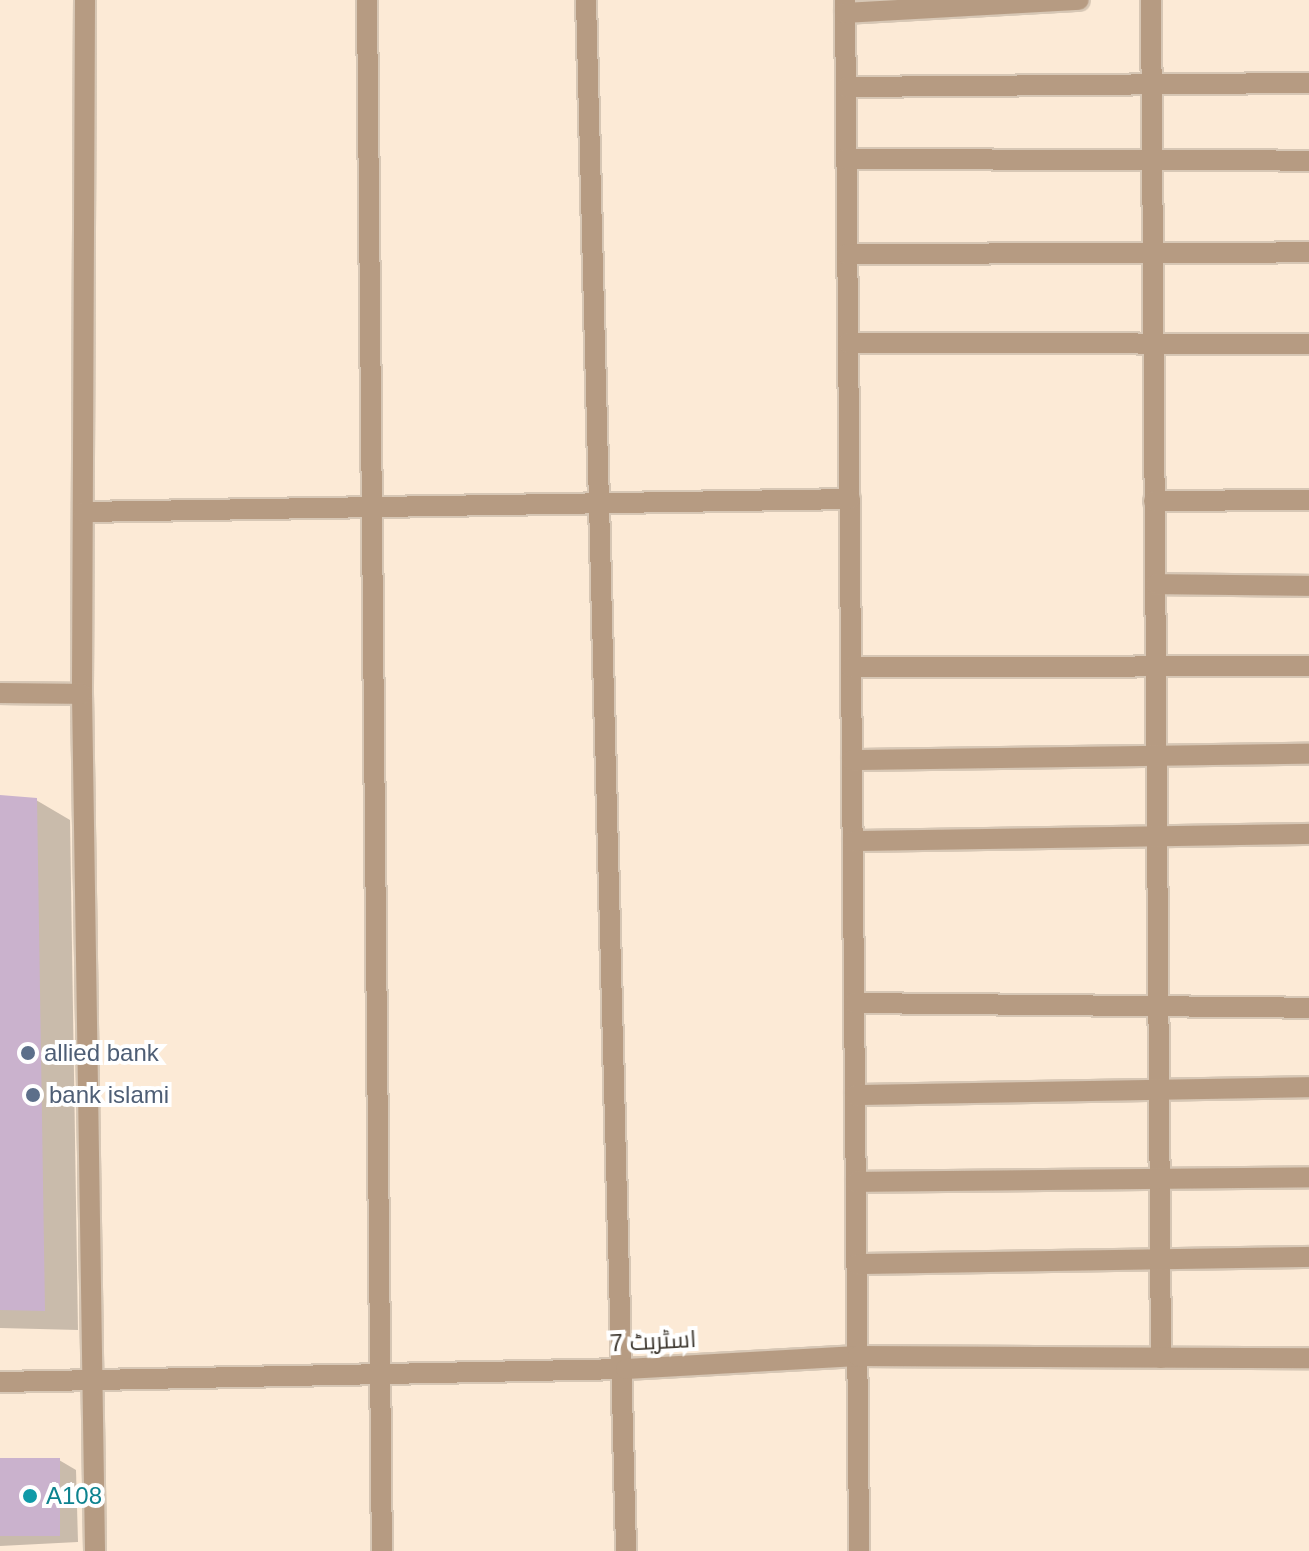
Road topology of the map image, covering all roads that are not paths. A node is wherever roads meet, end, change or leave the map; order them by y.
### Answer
1 (85, 0) edge
2 (367, 0) edge
3 (586, 0) edge
4 (1079, 0) edge
5 (1151, 0) edge
6 (845, 6) edge
7 (1309, 83) edge
8 (1151, 84) junction
9 (846, 87) junction
10 (846, 159) junction
11 (1152, 160) junction
12 (1309, 161) edge
13 (1152, 251) junction
14 (1309, 252) edge
15 (847, 254) junction
16 (848, 343) junction
17 (1309, 344) edge
18 (1153, 346) junction
19 (850, 499) junction
20 (1309, 500) edge
21 (1154, 501) junction
22 (594, 504) junction
23 (367, 509) junction
24 (83, 512) junction
25 (1156, 584) junction
26 (1309, 586) edge
27 (1155, 666) junction
28 (1309, 666) edge
29 (851, 667) junction
30 (0, 693) edge
31 (82, 694) junction
32 (1156, 751) junction
33 (1309, 754) edge
34 (852, 760) junction
35 (1309, 834) edge
36 (1157, 838) junction
37 (853, 841) junction
38 (854, 1003) junction
39 (1158, 1005) junction
40 (1309, 1008) edge
41 (1309, 1087) edge
42 (1159, 1088) junction
43 (855, 1095) junction
44 (1160, 1177) junction
45 (1309, 1177) edge
46 (856, 1182) junction
47 (1309, 1257) edge
48 (1160, 1258) junction
49 (857, 1264) junction
50 (858, 1356) junction
51 (1161, 1358) junction
52 (1309, 1358) edge
53 (626, 1369) junction
54 (383, 1373) junction
55 (92, 1381) junction
56 (0, 1382) edge
57 (95, 1551) edge
58 (382, 1551) edge
59 (626, 1551) edge
60 (859, 1551) edge

1 - 24 street
2 - 23 street
3 - 22 street
4 - 6 street
5 - 8 street
6 - 9 street
7 - 8 street
8 - 9 street
8 - 11 street
9 - 10 street
10 - 11 street
10 - 15 street
11 - 12 street
11 - 13 street
13 - 14 street
13 - 15 street
13 - 18 street
15 - 16 street
16 - 18 street
16 - 19 street
17 - 18 street
18 - 21 street
19 - 22 street
19 - 29 street
20 - 21 street
21 - 25 street
22 - 23 street
22 - 53 street
23 - 24 street
23 - 54 street
24 - 31 street
25 - 26 street
25 - 27 street
27 - 28 street
27 - 29 street
27 - 32 street
29 - 34 street
30 - 31 street
31 - 55 street
32 - 33 street
32 - 34 street
32 - 36 street
34 - 37 street
35 - 36 street
36 - 37 street
36 - 39 street
37 - 38 street
38 - 39 street
38 - 43 street
39 - 40 street
39 - 42 street
41 - 42 street
42 - 43 street
42 - 44 street
43 - 46 street
44 - 45 street
44 - 46 street
44 - 48 street
46 - 49 street
47 - 48 street
48 - 49 street
48 - 51 street
49 - 50 street
50 - 51 street, اسٹریٹ 7
50 - 53 street, اسٹریٹ 7
50 - 60 street
51 - 52 street, اسٹریٹ 7
53 - 54 street, اسٹریٹ 7
53 - 59 street
54 - 55 street, اسٹریٹ 7
54 - 58 street
55 - 56 street, اسٹریٹ 7
55 - 57 street

